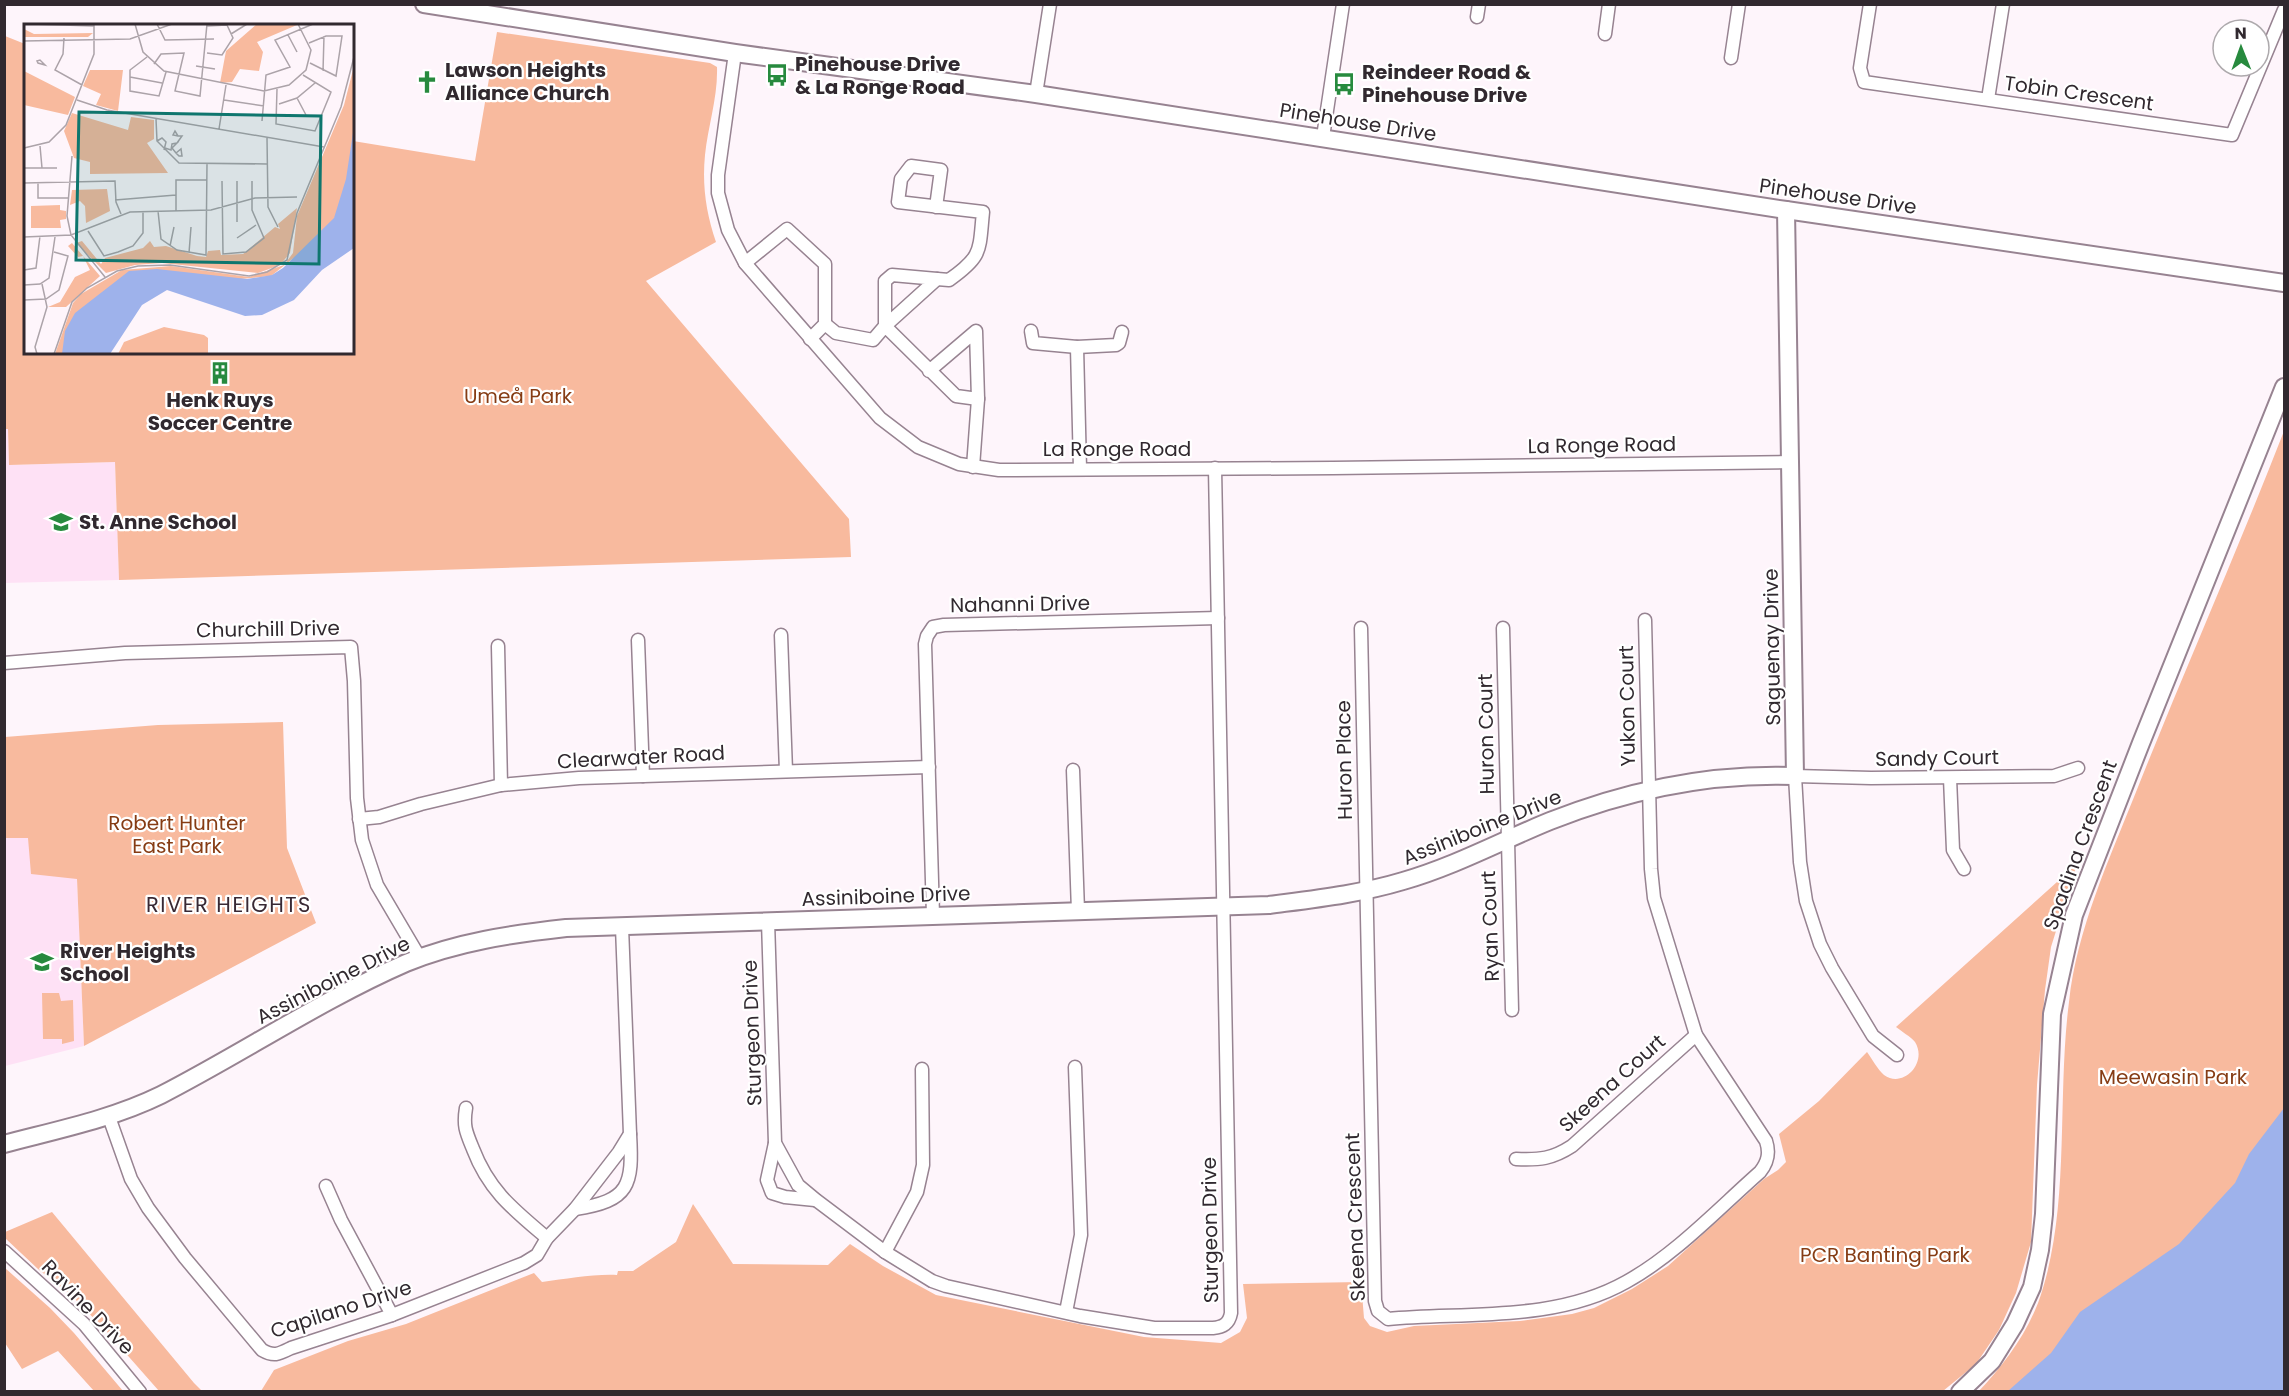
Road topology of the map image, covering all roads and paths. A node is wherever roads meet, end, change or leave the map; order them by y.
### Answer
1 (424, 4) edge
2 (1050, 4) edge
3 (1343, 4) edge
4 (1610, 4) edge
5 (1738, 4) edge
6 (1870, 4) edge
7 (2003, 4) edge
8 (2284, 10) edge
9 (1605, 34) dead end
10 (735, 52) junction
11 (1731, 57) dead end
12 (1036, 94) junction
13 (1988, 99) junction
14 (1323, 137) junction
15 (936, 207) dead end
16 (1786, 210) junction
17 (745, 264) junction
18 (937, 279) junction
19 (2284, 283) edge
20 (825, 324) junction
21 (885, 326) junction
22 (1031, 331) dead end
23 (1122, 332) dead end
24 (810, 339) junction
25 (1077, 347) junction
26 (929, 371) junction
27 (2284, 387) edge
28 (978, 399) junction
29 (1790, 462) junction
30 (973, 467) junction
31 (1215, 468) junction
32 (1080, 469) junction
33 (1218, 618) junction
34 (1645, 620) dead end
35 (1361, 628) dead end
36 (1503, 628) dead end
37 (781, 635) dead end
38 (638, 640) dead end
39 (498, 646) dead end
40 (4, 663) edge
41 (929, 767) junction
42 (2078, 768) dead end
43 (1073, 770) dead end
44 (786, 771) junction
45 (643, 776) junction
46 (1795, 776) junction
47 (1950, 778) junction
48 (501, 785) junction
49 (1648, 791) junction
50 (359, 819) junction
51 (1507, 840) junction
52 (1964, 869) dead end
53 (1366, 892) junction
54 (1224, 908) junction
55 (1078, 911) junction
56 (933, 915) junction
57 (768, 921) junction
58 (622, 927) junction
59 (420, 958) junction
60 (1512, 1010) dead end
61 (1696, 1035) junction
62 (1897, 1055) dead end
63 (1075, 1067) dead end
64 (922, 1069) dead end
65 (466, 1108) dead end
66 (109, 1117) junction
67 (630, 1134) junction
68 (775, 1143) junction
69 (4, 1144) edge
70 (1516, 1159) dead end
71 (326, 1186) dead end
72 (816, 1200) junction
73 (575, 1209) junction
74 (547, 1238) junction
75 (4, 1251) edge
76 (885, 1252) junction
77 (1066, 1312) junction
78 (392, 1315) junction
79 (140, 1392) edge
80 (1960, 1392) edge

1 - 10 street, Pinehouse Drive
2 - 12 street
3 - 14 street
4 - 9 street
5 - 11 street
6 - 13 street, Tobin Crescent
7 - 13 street
8 - 13 street, Tobin Crescent
10 - 12 street, Pinehouse Drive
10 - 17 street, La Ronge Road
12 - 14 street, Pinehouse Drive
14 - 16 street, Pinehouse Drive
15 - 18 street
16 - 19 street, Pinehouse Drive
16 - 29 street, Saguenay Drive
17 - 20 street
17 - 24 street, La Ronge Road
18 - 21 street
18 - 21 street
20 - 21 street
20 - 24 street
21 - 26 street
22 - 25 street
23 - 25 street
24 - 30 street, La Ronge Road
25 - 32 street
26 - 28 street
26 - 28 street
27 - 80 street, Spadina Crescent
28 - 30 street
29 - 31 street, La Ronge Road
29 - 46 street, Saguenay Drive
30 - 32 street, La Ronge Road
31 - 32 street, La Ronge Road
31 - 33 street
33 - 41 street, Nahanni Drive
33 - 54 street
34 - 49 street, Yukon Court
35 - 53 street, Huron Place
36 - 51 street, Huron Court
37 - 44 street
38 - 45 street
39 - 48 street
40 - 50 street, Churchill Drive
41 - 44 street, Clearwater Road
41 - 56 street, Nahanni Drive
42 - 47 street, Sandy Court
43 - 55 street
44 - 45 street, Clearwater Road
45 - 48 street, Clearwater Road
46 - 47 street, Sandy Court
46 - 49 street, Assiniboine Drive
46 - 62 street, Saguenay Drive
47 - 52 street
48 - 50 street, Clearwater Road
49 - 51 street, Assiniboine Drive
49 - 61 street, Skeena Crescent
50 - 59 street, Churchill Drive
51 - 53 street, Assiniboine Drive
51 - 60 street, Ryan Court
53 - 54 street, Assiniboine Drive
53 - 61 street, Skeena Crescent
54 - 55 street, Assiniboine Drive
54 - 77 street, Sturgeon Drive
55 - 56 street, Assiniboine Drive
56 - 57 street, Assiniboine Drive
57 - 58 street, Assiniboine Drive
57 - 68 street, Sturgeon Drive
58 - 59 street, Assiniboine Drive
58 - 67 street
59 - 66 street, Assiniboine Drive
61 - 70 street, Skeena Court
63 - 77 street
64 - 76 street
65 - 74 street
66 - 69 street, Assiniboine Drive
66 - 78 street, Capilano Drive
67 - 73 street, Capilano Drive
67 - 73 street
68 - 72 street, Sturgeon Drive
68 - 72 street, Sturgeon Drive
71 - 78 street
72 - 76 street, Sturgeon Drive
73 - 74 street, Capilano Drive
74 - 78 street, Capilano Drive
75 - 79 street, Ravine Drive
76 - 77 street, Sturgeon Drive

